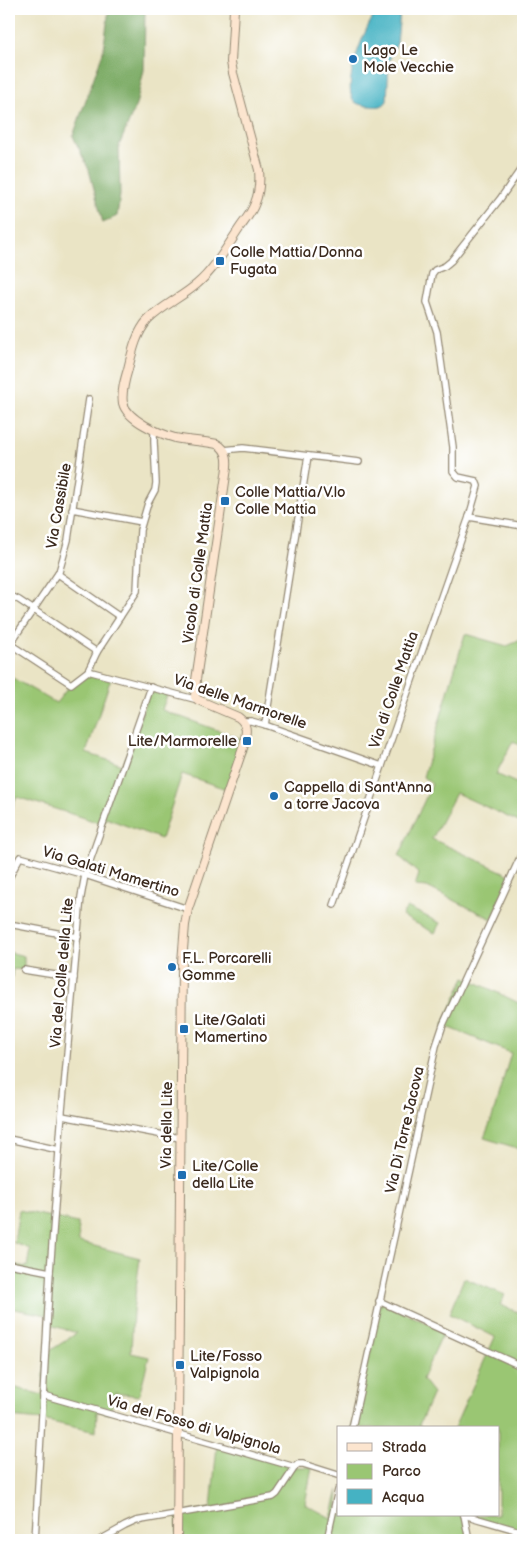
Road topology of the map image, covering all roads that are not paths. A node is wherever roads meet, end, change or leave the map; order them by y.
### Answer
1 (234, 9) edge
2 (523, 166) edge
3 (89, 399) dead end
4 (154, 430) junction
5 (224, 450) junction
6 (308, 456) junction
7 (360, 462) dead end
8 (72, 509) junction
9 (469, 517) junction
10 (142, 522) junction
11 (523, 526) edge
12 (58, 574) junction
13 (9, 595) edge
14 (32, 610) junction
15 (120, 617) junction
16 (97, 652) junction
17 (88, 671) junction
18 (151, 687) junction
19 (198, 700) junction
20 (244, 721) junction
21 (265, 725) junction
22 (382, 766) junction
23 (523, 851) edge
24 (85, 875) junction
25 (9, 878) edge
26 (334, 905) dead end
27 (188, 910) junction
28 (9, 924) edge
29 (78, 937) junction
30 (24, 970) dead end
31 (74, 978) junction
32 (62, 1116) junction
33 (180, 1138) junction
34 (9, 1139) edge
35 (59, 1150) junction
36 (9, 1264) edge
37 (50, 1272) junction
38 (379, 1301) junction
39 (523, 1367) edge
40 (43, 1396) junction
41 (352, 1426) edge
42 (178, 1433) junction
43 (294, 1467) junction
44 (337, 1475) edge
45 (337, 1495) edge
46 (177, 1514) junction
47 (464, 1516) edge
48 (467, 1516) edge
49 (523, 1532) edge
50 (35, 1540) edge
51 (100, 1540) edge
52 (177, 1540) edge
53 (327, 1540) edge
54 (469, 1540) edge

1 - 4 street
2 - 9 street, Via di Colle Mattia
3 - 8 street, Via Cassibile
4 - 5 street
4 - 10 street
5 - 6 street
5 - 19 street, Vicolo di Colle Mattia
6 - 7 street
6 - 21 street
8 - 10 street
8 - 12 street, Via Cassibile
9 - 11 street
9 - 22 street, Via di Colle Mattia
10 - 15 street
12 - 14 street, Via Cassibile
12 - 15 street
13 - 14 street
14 - 16 street
14 - 17 street, Via Cassibile
15 - 16 street
16 - 17 street
17 - 18 street, Via delle Marmorelle
18 - 19 street, Via delle Marmorelle
18 - 24 street, Via del Colle della Lite
19 - 20 street, Via delle Marmorelle
20 - 21 street, Via delle Marmorelle
20 - 27 street, Via della Lite
21 - 22 street, Via delle Marmorelle
22 - 26 street, Via di Colle Mattia
23 - 38 street, Via Di Torre Jacova
24 - 25 street, Via Galati Mamertino
24 - 27 street, Via Galati Mamertino
24 - 29 street, Via del Colle della Lite
27 - 33 street, Via della Lite
28 - 29 street
29 - 31 street, Via del Colle della Lite
30 - 31 street
31 - 32 street, Via del Colle della Lite
32 - 33 street
32 - 35 street, Via del Colle della Lite
33 - 42 street, Via della Lite
34 - 35 street
35 - 37 street, Via del Colle della Lite
36 - 37 street
37 - 40 street, Via del Colle della Lite
38 - 39 street
38 - 41 street, Via Di Torre Jacova
40 - 42 street, Via del Fosso di Valpignola
40 - 50 street, Via del Colle della Lite
42 - 43 street, Via del Fosso di Valpignola
42 - 46 street, Via della Lite
43 - 44 street, Via del Fosso di Valpignola
43 - 46 street
45 - 53 street
46 - 51 street
46 - 52 street, Via della Lite
47 - 54 street
48 - 49 street

